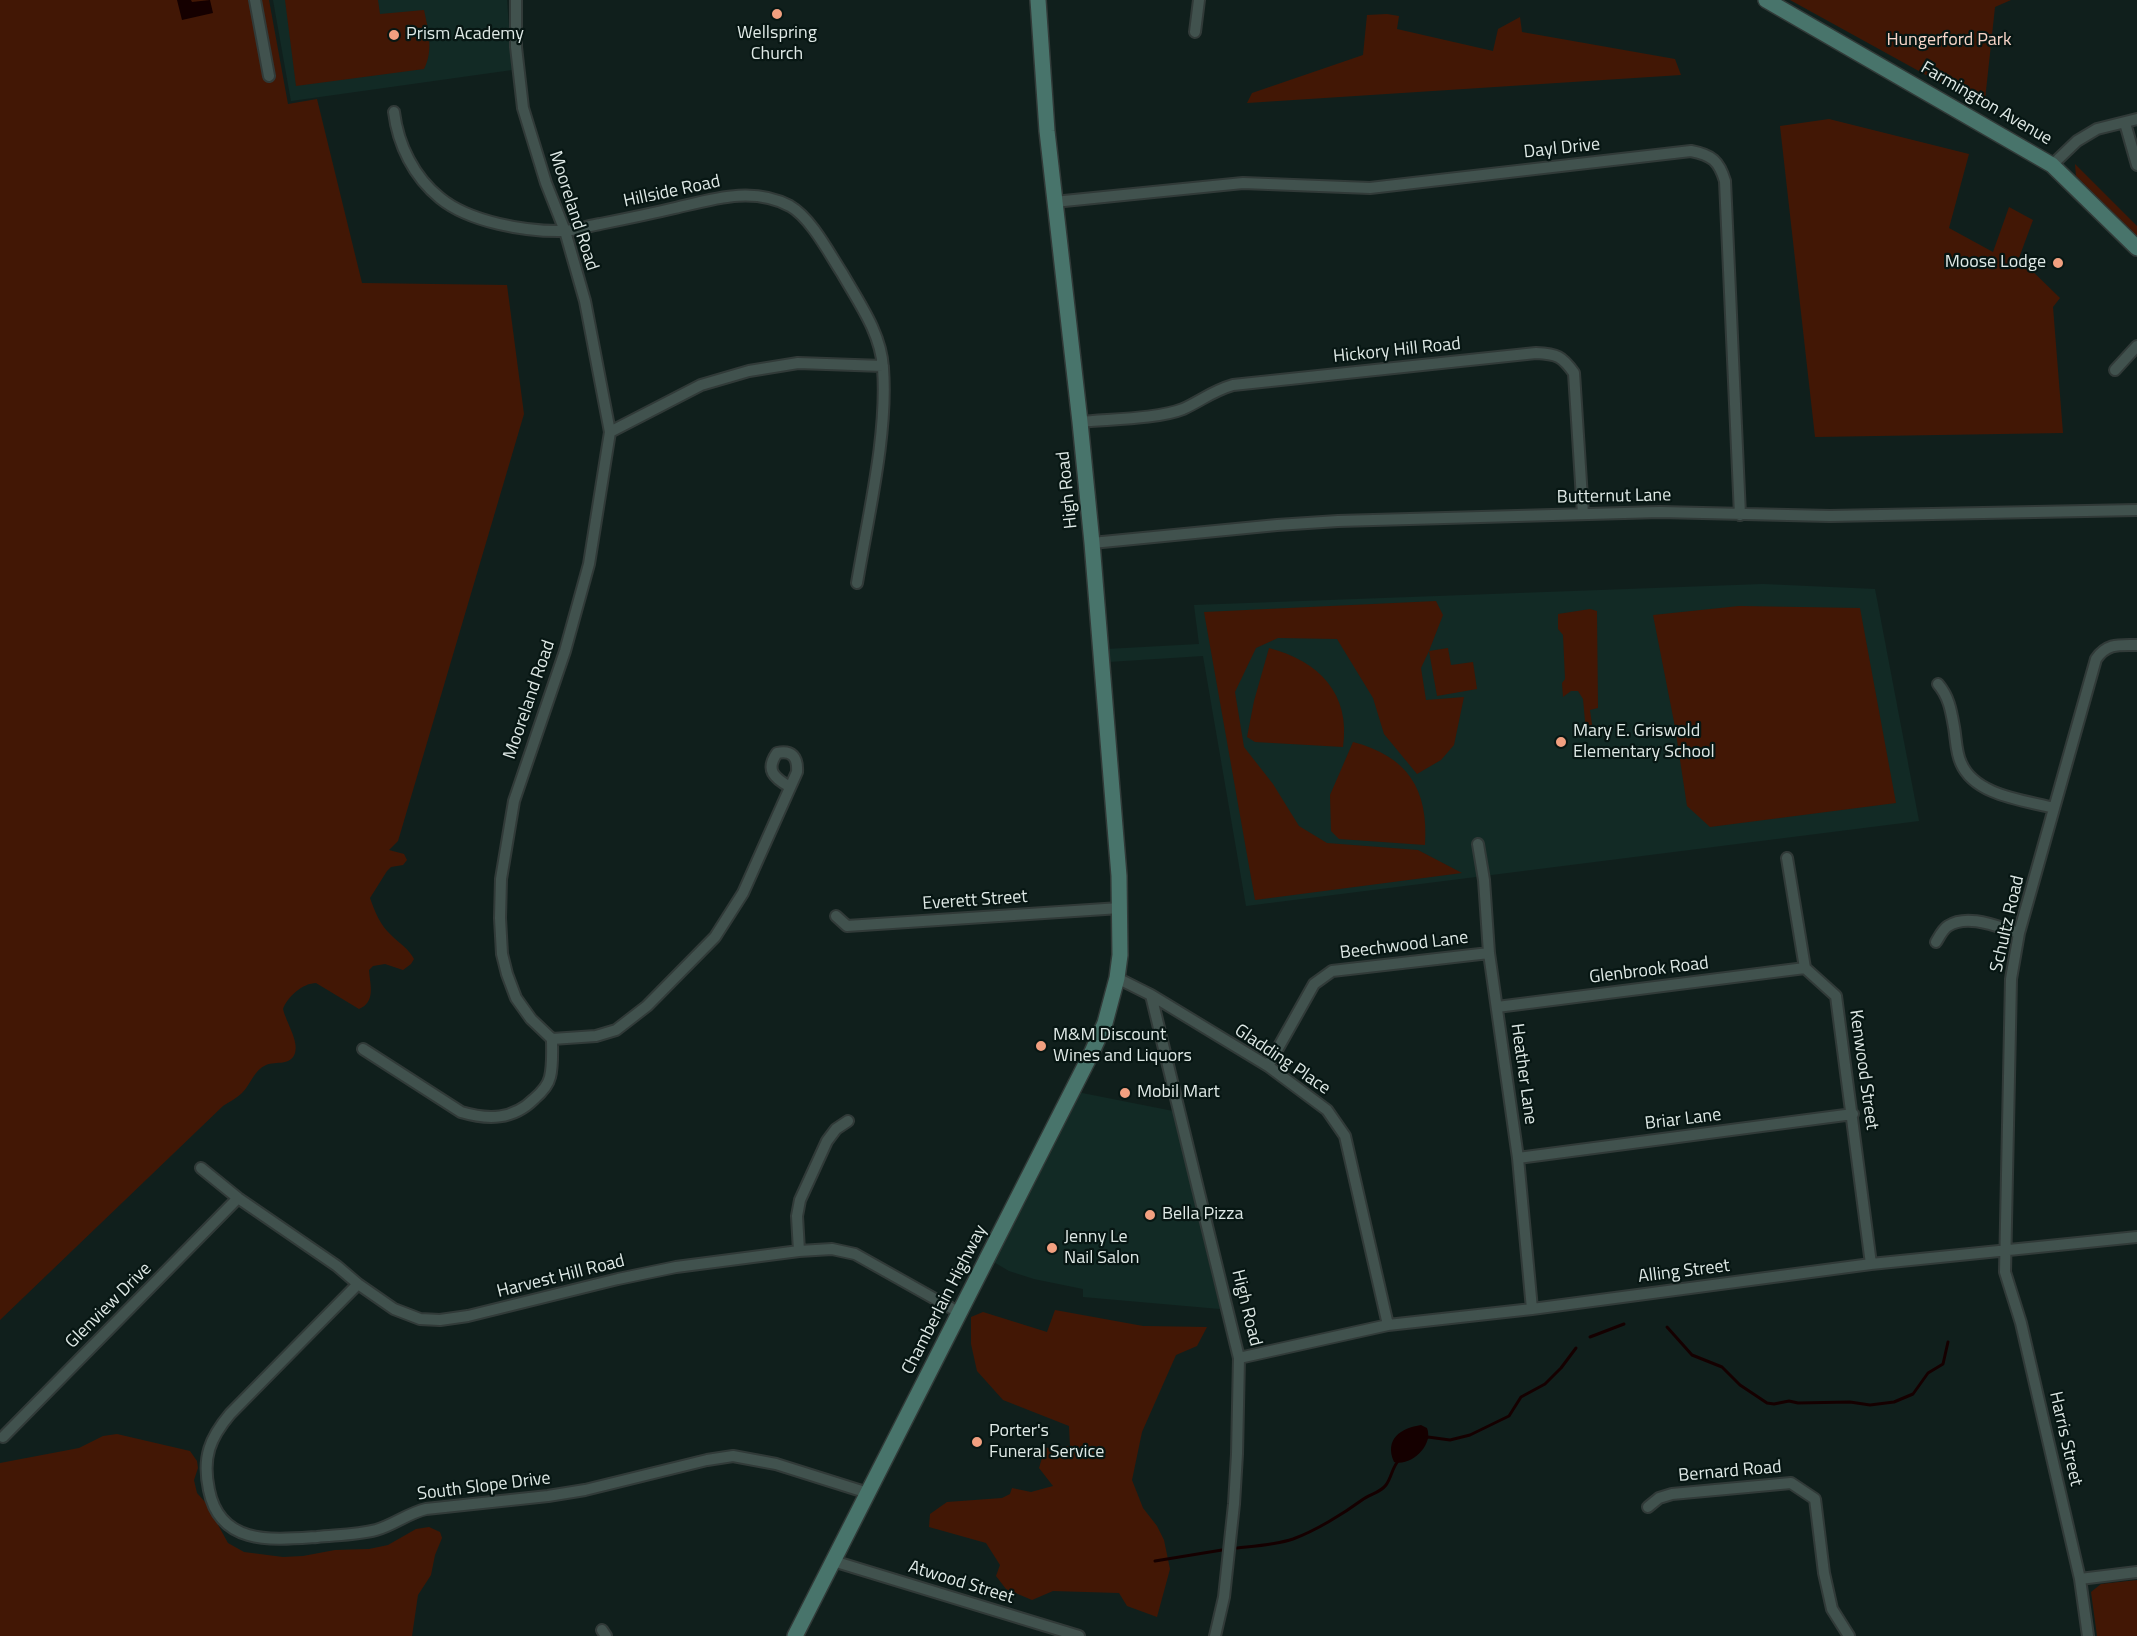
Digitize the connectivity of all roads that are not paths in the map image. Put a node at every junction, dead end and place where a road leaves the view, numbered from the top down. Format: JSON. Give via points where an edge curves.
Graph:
{"nodes":[{"id":1,"x":255,"y":0,"type":"edge"},
{"id":2,"x":516,"y":0,"type":"edge"},
{"id":3,"x":1038,"y":0,"type":"edge"},
{"id":4,"x":1199,"y":0,"type":"edge"},
{"id":5,"x":1766,"y":0,"type":"edge"},
{"id":6,"x":1195,"y":32,"type":"dead end"},
{"id":7,"x":269,"y":76,"type":"dead end"},
{"id":8,"x":394,"y":112,"type":"dead end"},
{"id":9,"x":2137,"y":119,"type":"edge"},
{"id":10,"x":2125,"y":123,"type":"junction"},
{"id":11,"x":2052,"y":165,"type":"junction"},
{"id":12,"x":2137,"y":165,"type":"edge"},
{"id":13,"x":1054,"y":201,"type":"junction"},
{"id":14,"x":564,"y":231,"type":"junction"},
{"id":15,"x":2137,"y":248,"type":"edge"},
{"id":16,"x":2137,"y":346,"type":"edge"},
{"id":17,"x":883,"y":366,"type":"junction"},
{"id":18,"x":2115,"y":370,"type":"dead end"},
{"id":19,"x":1080,"y":422,"type":"junction"},
{"id":20,"x":610,"y":432,"type":"junction"},
{"id":21,"x":2137,"y":510,"type":"edge"},
{"id":22,"x":1582,"y":514,"type":"junction"},
{"id":23,"x":1740,"y":515,"type":"junction"},
{"id":24,"x":1092,"y":543,"type":"junction"},
{"id":25,"x":857,"y":583,"type":"dead end"},
{"id":26,"x":2137,"y":645,"type":"edge"},
{"id":27,"x":1938,"y":684,"type":"dead end"},
{"id":28,"x":790,"y":787,"type":"dead end"},
{"id":29,"x":2054,"y":808,"type":"junction"},
{"id":30,"x":1478,"y":844,"type":"dead end"},
{"id":31,"x":1787,"y":858,"type":"dead end"},
{"id":32,"x":1120,"y":908,"type":"junction"},
{"id":33,"x":836,"y":916,"type":"dead end"},
{"id":34,"x":2019,"y":933,"type":"junction"},
{"id":35,"x":1936,"y":942,"type":"dead end"},
{"id":36,"x":1489,"y":952,"type":"junction"},
{"id":37,"x":1805,"y":968,"type":"junction"},
{"id":38,"x":1117,"y":978,"type":"junction"},
{"id":39,"x":1151,"y":995,"type":"junction"},
{"id":40,"x":1497,"y":1007,"type":"junction"},
{"id":41,"x":552,"y":1040,"type":"junction"},
{"id":42,"x":363,"y":1049,"type":"dead end"},
{"id":43,"x":1268,"y":1066,"type":"junction"},
{"id":44,"x":1853,"y":1114,"type":"junction"},
{"id":45,"x":848,"y":1121,"type":"dead end"},
{"id":46,"x":1518,"y":1158,"type":"junction"},
{"id":47,"x":201,"y":1168,"type":"dead end"},
{"id":48,"x":238,"y":1198,"type":"junction"},
{"id":49,"x":2137,"y":1237,"type":"edge"},
{"id":50,"x":799,"y":1251,"type":"junction"},
{"id":51,"x":2006,"y":1251,"type":"junction"},
{"id":52,"x":1871,"y":1264,"type":"junction"},
{"id":53,"x":358,"y":1284,"type":"junction"},
{"id":54,"x":1532,"y":1309,"type":"junction"},
{"id":55,"x":960,"y":1313,"type":"junction"},
{"id":56,"x":1388,"y":1325,"type":"junction"},
{"id":57,"x":1239,"y":1358,"type":"junction"},
{"id":58,"x":3,"y":1437,"type":"dead end"},
{"id":59,"x":868,"y":1493,"type":"junction"},
{"id":60,"x":1647,"y":1507,"type":"dead end"},
{"id":61,"x":833,"y":1561,"type":"junction"},
{"id":62,"x":2137,"y":1572,"type":"edge"},
{"id":63,"x":2080,"y":1579,"type":"junction"},
{"id":64,"x":795,"y":1636,"type":"edge"},
{"id":65,"x":1079,"y":1636,"type":"edge"},
{"id":66,"x":1215,"y":1636,"type":"edge"},
{"id":67,"x":1849,"y":1636,"type":"edge"},
{"id":68,"x":2088,"y":1636,"type":"edge"}],
"edges":[{"from":1,"to":7,"type":"street"},
{"from":2,"to":14,"type":"street","name":"Mooreland Road","via":[[516,47],[523,108]]},
{"from":3,"to":13,"type":"main road","name":"High Road"},
{"from":4,"to":6,"type":"street"},
{"from":5,"to":11,"type":"main road","name":"Farmington Avenue"},
{"from":8,"to":14,"type":"street","name":"Hillside Road","via":[[396,130],[417,174],[450,206],[485,221]]},
{"from":9,"to":10,"type":"street"},
{"from":10,"to":11,"type":"street","via":[[2097,129],[2077,141]]},
{"from":10,"to":12,"type":"street"},
{"from":11,"to":15,"type":"main road","name":"Farmington Avenue"},
{"from":13,"to":19,"type":"main road","name":"High Road"},
{"from":13,"to":23,"type":"street","name":"Dayl Drive","via":[[1244,183],[1370,188],[1691,151],[1707,154],[1721,168],[1725,182]]},
{"from":14,"to":17,"type":"street","name":"Hillside Road","via":[[728,196],[760,196],[791,206],[818,233],[850,288],[881,346]]},
{"from":14,"to":20,"type":"street","name":"Mooreland Road","via":[[585,301]]},
{"from":16,"to":18,"type":"street"},
{"from":17,"to":20,"type":"street","via":[[798,363],[749,371],[701,385]]},
{"from":17,"to":25,"type":"street","name":"Hillside Road","via":[[885,389],[879,446]]},
{"from":19,"to":22,"type":"street","name":"Hickory Hill Road","via":[[1164,414],[1233,385],[1552,353],[1574,373]]},
{"from":19,"to":24,"type":"main road","name":"High Road"},
{"from":20,"to":41,"type":"street","name":"Mooreland Road","via":[[589,564],[565,651],[514,801],[501,879],[502,954],[507,974],[516,998]]},
{"from":21,"to":23,"type":"street","name":"Butternut Lane"},
{"from":22,"to":23,"type":"street","name":"Butternut Lane"},
{"from":22,"to":24,"type":"street","name":"Butternut Lane","via":[[1277,525]]},
{"from":24,"to":32,"type":"main road","name":"High Road"},
{"from":26,"to":29,"type":"street","name":"Schultz Road","via":[[2112,646],[2096,658]]},
{"from":27,"to":29,"type":"street","via":[[1950,703],[1960,762],[1966,773],[1977,784],[1995,792]]},
{"from":28,"to":41,"type":"street","via":[[743,893],[715,937],[647,1006],[616,1030]]},
{"from":29,"to":34,"type":"street","name":"Schultz Road"},
{"from":30,"to":36,"type":"street","name":"Heather Lane"},
{"from":31,"to":37,"type":"street"},
{"from":32,"to":33,"type":"street","name":"Everett Street","via":[[847,926]]},
{"from":32,"to":38,"type":"main road","name":"High Road"},
{"from":34,"to":35,"type":"street","via":[[1971,921],[1959,922],[1946,927]]},
{"from":34,"to":51,"type":"street","name":"Schultz Road","via":[[2011,979]]},
{"from":36,"to":40,"type":"street","name":"Heather Lane"},
{"from":36,"to":43,"type":"street","name":"Beechwood Lane","via":[[1332,970],[1314,984]]},
{"from":37,"to":40,"type":"street","name":"Glenbrook Road"},
{"from":37,"to":44,"type":"street","name":"Kenwood Street","via":[[1836,996]]},
{"from":38,"to":39,"type":"street","name":"Gladding Place"},
{"from":38,"to":55,"type":"main road","name":"Chamberlain Highway","via":[[1105,1023],[1092,1052]]},
{"from":39,"to":43,"type":"street","name":"Gladding Place"},
{"from":39,"to":57,"type":"street","name":"High Road"},
{"from":40,"to":46,"type":"street","name":"Heather Lane"},
{"from":41,"to":42,"type":"street","via":[[552,1066],[546,1087],[528,1106],[493,1118],[461,1112]]},
{"from":43,"to":56,"type":"street","name":"Gladding Place","via":[[1327,1110],[1345,1136]]},
{"from":44,"to":46,"type":"street","name":"Briar Lane"},
{"from":44,"to":52,"type":"street","name":"Kenwood Street"},
{"from":45,"to":50,"type":"street","via":[[826,1141],[800,1200]]},
{"from":46,"to":54,"type":"street","name":"Heather Lane"},
{"from":47,"to":48,"type":"street","name":"Harvest Hill Road"},
{"from":48,"to":53,"type":"street","name":"Harvest Hill Road"},
{"from":48,"to":58,"type":"street","name":"Glenview Drive"},
{"from":49,"to":51,"type":"street","name":"Alling Street"},
{"from":50,"to":53,"type":"street","name":"Harvest Hill Road","via":[[676,1267],[468,1317],[440,1320],[420,1319],[394,1309]]},
{"from":50,"to":55,"type":"street","name":"Harvest Hill Road","via":[[832,1249],[855,1254]]},
{"from":51,"to":52,"type":"street","name":"Alling Street"},
{"from":51,"to":63,"type":"street","name":"Harris Street","via":[[2005,1272],[2021,1323]]},
{"from":52,"to":54,"type":"street","name":"Alling Street"},
{"from":53,"to":59,"type":"street","name":"South Slope Drive","via":[[216,1431],[207,1465],[211,1500],[219,1514],[242,1534],[278,1540],[377,1530],[426,1509],[585,1490],[721,1457],[776,1464]]},
{"from":54,"to":56,"type":"street","name":"Alling Street"},
{"from":55,"to":59,"type":"main road","name":"Chamberlain Highway"},
{"from":56,"to":57,"type":"street","name":"Alling Street"},
{"from":57,"to":66,"type":"street","name":"High Road","via":[[1234,1504],[1224,1597]]},
{"from":59,"to":61,"type":"main road","name":"Chamberlain Highway"},
{"from":60,"to":67,"type":"street","name":"Bernard Road","via":[[1672,1494],[1791,1483],[1815,1499],[1832,1609]]},
{"from":61,"to":64,"type":"main road","name":"Chamberlain Highway"},
{"from":61,"to":65,"type":"street","name":"Atwood Street"},
{"from":62,"to":63,"type":"street"},
{"from":63,"to":68,"type":"street","name":"Harris Street"}]}
